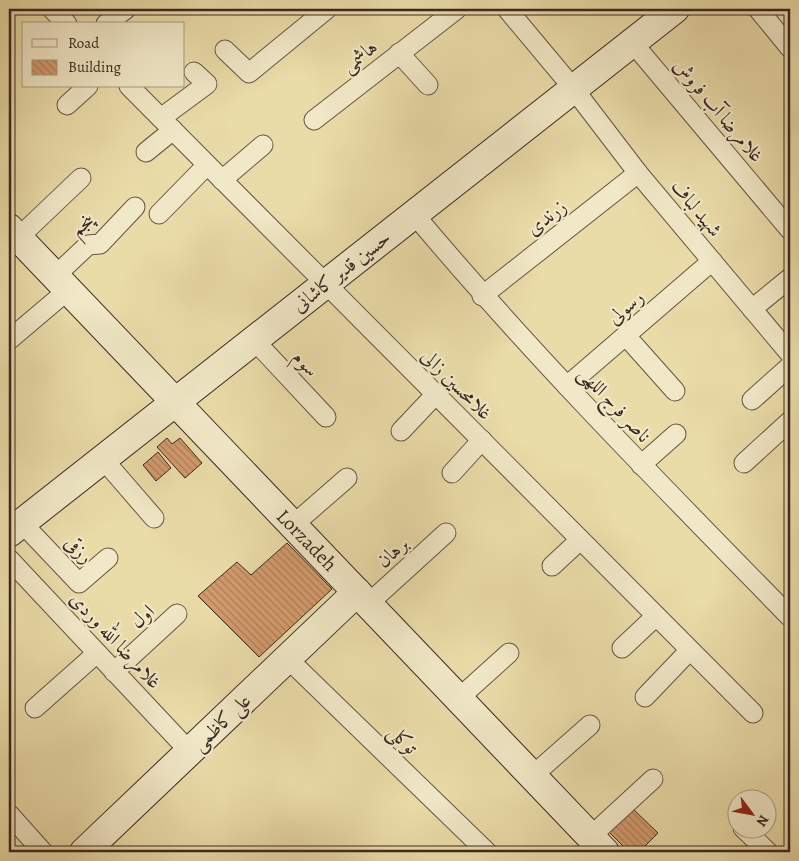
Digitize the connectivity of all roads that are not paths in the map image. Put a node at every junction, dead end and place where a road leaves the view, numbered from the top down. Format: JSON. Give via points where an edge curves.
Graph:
{"nodes":[{"id":1,"x":52,"y":9,"type":"edge"},
{"id":2,"x":126,"y":9,"type":"edge"},
{"id":3,"x":327,"y":9,"type":"edge"},
{"id":4,"x":457,"y":9,"type":"edge"},
{"id":5,"x":507,"y":9,"type":"edge"},
{"id":6,"x":673,"y":9,"type":"edge"},
{"id":7,"x":758,"y":9,"type":"edge"},
{"id":8,"x":65,"y":22,"type":"edge"},
{"id":9,"x":109,"y":22,"type":"edge"},
{"id":10,"x":788,"y":40,"type":"edge"},
{"id":11,"x":632,"y":42,"type":"junction"},
{"id":12,"x":225,"y":50,"type":"dead end"},
{"id":13,"x":399,"y":53,"type":"junction"},
{"id":14,"x":194,"y":72,"type":"dead end"},
{"id":15,"x":428,"y":86,"type":"dead end"},
{"id":16,"x":86,"y":88,"type":"edge"},
{"id":17,"x":131,"y":88,"type":"edge"},
{"id":18,"x":573,"y":88,"type":"junction"},
{"id":19,"x":68,"y":105,"type":"dead end"},
{"id":20,"x":314,"y":120,"type":"dead end"},
{"id":21,"x":167,"y":124,"type":"junction"},
{"id":22,"x":263,"y":145,"type":"dead end"},
{"id":23,"x":146,"y":152,"type":"dead end"},
{"id":24,"x":207,"y":165,"type":"junction"},
{"id":25,"x":638,"y":173,"type":"junction"},
{"id":26,"x":81,"y":178,"type":"dead end"},
{"id":27,"x":222,"y":180,"type":"junction"},
{"id":28,"x":135,"y":207,"type":"dead end"},
{"id":29,"x":784,"y":211,"type":"edge"},
{"id":30,"x":159,"y":214,"type":"dead end"},
{"id":31,"x":414,"y":214,"type":"junction"},
{"id":32,"x":790,"y":230,"type":"edge"},
{"id":33,"x":14,"y":233,"type":"edge"},
{"id":34,"x":712,"y":261,"type":"junction"},
{"id":35,"x":790,"y":278,"type":"edge"},
{"id":36,"x":62,"y":283,"type":"junction"},
{"id":37,"x":324,"y":283,"type":"junction"},
{"id":38,"x":482,"y":296,"type":"junction"},
{"id":39,"x":752,"y":309,"type":"junction"},
{"id":40,"x":626,"y":336,"type":"junction"},
{"id":41,"x":9,"y":340,"type":"edge"},
{"id":42,"x":254,"y":340,"type":"junction"},
{"id":43,"x":790,"y":354,"type":"edge"},
{"id":44,"x":790,"y":366,"type":"edge"},
{"id":45,"x":567,"y":386,"type":"junction"},
{"id":46,"x":675,"y":390,"type":"dead end"},
{"id":47,"x":436,"y":394,"type":"junction"},
{"id":48,"x":752,"y":400,"type":"dead end"},
{"id":49,"x":176,"y":402,"type":"junction"},
{"id":50,"x":326,"y":417,"type":"dead end"},
{"id":51,"x":790,"y":421,"type":"edge"},
{"id":52,"x":401,"y":431,"type":"dead end"},
{"id":53,"x":676,"y":434,"type":"dead end"},
{"id":54,"x":482,"y":440,"type":"junction"},
{"id":55,"x":103,"y":459,"type":"junction"},
{"id":56,"x":744,"y":463,"type":"dead end"},
{"id":57,"x":641,"y":465,"type":"junction"},
{"id":58,"x":452,"y":473,"type":"dead end"},
{"id":59,"x":347,"y":478,"type":"dead end"},
{"id":60,"x":154,"y":518,"type":"dead end"},
{"id":61,"x":293,"y":525,"type":"junction"},
{"id":62,"x":15,"y":528,"type":"edge"},
{"id":63,"x":446,"y":533,"type":"dead end"},
{"id":64,"x":580,"y":540,"type":"junction"},
{"id":65,"x":108,"y":558,"type":"dead end"},
{"id":66,"x":9,"y":560,"type":"edge"},
{"id":67,"x":552,"y":566,"type":"dead end"},
{"id":68,"x":363,"y":598,"type":"junction"},
{"id":69,"x":177,"y":614,"type":"dead end"},
{"id":70,"x":656,"y":616,"type":"junction"},
{"id":71,"x":790,"y":618,"type":"edge"},
{"id":72,"x":622,"y":648,"type":"dead end"},
{"id":73,"x":690,"y":650,"type":"junction"},
{"id":74,"x":96,"y":653,"type":"junction"},
{"id":75,"x":509,"y":653,"type":"dead end"},
{"id":76,"x":288,"y":659,"type":"junction"},
{"id":77,"x":114,"y":672,"type":"junction"},
{"id":78,"x":645,"y":697,"type":"dead end"},
{"id":79,"x":458,"y":699,"type":"junction"},
{"id":80,"x":35,"y":708,"type":"dead end"},
{"id":81,"x":753,"y":713,"type":"dead end"},
{"id":82,"x":590,"y":725,"type":"dead end"},
{"id":83,"x":190,"y":752,"type":"junction"},
{"id":84,"x":531,"y":777,"type":"junction"},
{"id":85,"x":654,"y":778,"type":"dead end"},
{"id":86,"x":9,"y":814,"type":"edge"},
{"id":87,"x":753,"y":838,"type":"edge"},
{"id":88,"x":598,"y":844,"type":"edge"},
{"id":89,"x":43,"y":852,"type":"edge"},
{"id":90,"x":84,"y":852,"type":"edge"},
{"id":91,"x":487,"y":852,"type":"edge"},
{"id":92,"x":768,"y":852,"type":"edge"}],
"edges":[{"from":1,"to":8,"type":"street"},
{"from":2,"to":9,"type":"street"},
{"from":3,"to":12,"type":"street","via":[[249,73]]},
{"from":4,"to":13,"type":"street","name":"هاشمی"},
{"from":5,"to":18,"type":"street","name":"شهید لباف"},
{"from":6,"to":11,"type":"street","name":"حسین قدیر کاشانی"},
{"from":7,"to":10,"type":"street"},
{"from":11,"to":18,"type":"street","name":"حسین قدیر کاشانی"},
{"from":11,"to":29,"type":"street","name":"غلامرضا آب فروش"},
{"from":13,"to":15,"type":"street"},
{"from":13,"to":20,"type":"street","name":"هاشمی"},
{"from":14,"to":21,"type":"street","via":[[207,84]]},
{"from":16,"to":19,"type":"street"},
{"from":17,"to":21,"type":"street","name":"غلامحسین زالی"},
{"from":18,"to":25,"type":"street","name":"شهید لباف"},
{"from":18,"to":31,"type":"street","name":"حسین قدیر کاشانی"},
{"from":21,"to":23,"type":"street"},
{"from":21,"to":24,"type":"street","name":"غلامحسین زالی"},
{"from":22,"to":27,"type":"street"},
{"from":24,"to":27,"type":"street","name":"غلامحسین زالی"},
{"from":24,"to":30,"type":"street"},
{"from":25,"to":34,"type":"street","name":"شهید لباف"},
{"from":25,"to":38,"type":"street","name":"زرندی"},
{"from":26,"to":33,"type":"street"},
{"from":27,"to":37,"type":"street","name":"غلامحسین زالی"},
{"from":28,"to":36,"type":"street","name":"پنجم","via":[[100,244],[88,245]]},
{"from":29,"to":32,"type":"street","name":"غلامرضا آب فروش"},
{"from":31,"to":37,"type":"street","name":"حسین قدیر کاشانی"},
{"from":31,"to":38,"type":"street","name":"ناصر فرج اللهی"},
{"from":33,"to":36,"type":"street","name":"Lorzadeh"},
{"from":34,"to":39,"type":"street","name":"شهید لباف"},
{"from":34,"to":40,"type":"street","name":"رسولی"},
{"from":35,"to":39,"type":"street"},
{"from":36,"to":41,"type":"street","name":"پنجم"},
{"from":36,"to":49,"type":"street","name":"Lorzadeh"},
{"from":37,"to":42,"type":"street","name":"حسین قدیر کاشانی"},
{"from":37,"to":47,"type":"street","name":"غلامحسین زالی"},
{"from":38,"to":45,"type":"street","name":"ناصر فرج اللهی"},
{"from":39,"to":43,"type":"street","name":"شهید لباف"},
{"from":40,"to":45,"type":"street","name":"رسولی"},
{"from":40,"to":46,"type":"street"},
{"from":42,"to":49,"type":"street","name":"حسین قدیر کاشانی"},
{"from":42,"to":50,"type":"street","name":"سوم"},
{"from":44,"to":48,"type":"street"},
{"from":45,"to":57,"type":"street","name":"ناصر فرج اللهی"},
{"from":47,"to":52,"type":"street"},
{"from":47,"to":54,"type":"street","name":"غلامحسین زالی"},
{"from":49,"to":55,"type":"street","name":"حسین قدیر کاشانی"},
{"from":49,"to":61,"type":"street","name":"Lorzadeh"},
{"from":51,"to":56,"type":"street"},
{"from":53,"to":57,"type":"street"},
{"from":54,"to":58,"type":"street"},
{"from":54,"to":64,"type":"street","name":"غلامحسین زالی"},
{"from":55,"to":60,"type":"street"},
{"from":55,"to":62,"type":"street","name":"حسین قدیر کاشانی"},
{"from":57,"to":71,"type":"street","name":"ناصر فرج اللهی"},
{"from":59,"to":61,"type":"street"},
{"from":61,"to":68,"type":"street","name":"Lorzadeh"},
{"from":62,"to":65,"type":"street","name":"رزقی","via":[[79,583]]},
{"from":63,"to":68,"type":"street","name":"برهان"},
{"from":64,"to":67,"type":"street"},
{"from":64,"to":70,"type":"street","name":"غلامحسین زالی"},
{"from":66,"to":74,"type":"street","name":"غلامرضا الله وردی"},
{"from":68,"to":76,"type":"street","name":"علی کاظمی"},
{"from":68,"to":79,"type":"street","name":"Lorzadeh"},
{"from":69,"to":77,"type":"street","name":"اول"},
{"from":70,"to":72,"type":"street"},
{"from":70,"to":73,"type":"street","name":"غلامحسین زالی"},
{"from":73,"to":78,"type":"street"},
{"from":73,"to":81,"type":"street","name":"غلامحسین زالی"},
{"from":74,"to":77,"type":"street","name":"غلامرضا الله وردی"},
{"from":74,"to":80,"type":"street"},
{"from":75,"to":79,"type":"street"},
{"from":76,"to":83,"type":"street","name":"علی کاظمی"},
{"from":76,"to":91,"type":"street","name":"توکلی"},
{"from":77,"to":83,"type":"street","name":"غلامرضا الله وردی"},
{"from":79,"to":84,"type":"street","name":"Lorzadeh"},
{"from":82,"to":84,"type":"street"},
{"from":83,"to":90,"type":"street","name":"علی کاظمی"},
{"from":84,"to":88,"type":"street","name":"Lorzadeh"},
{"from":85,"to":88,"type":"street"},
{"from":86,"to":89,"type":"street"},
{"from":87,"to":92,"type":"street"}]}
